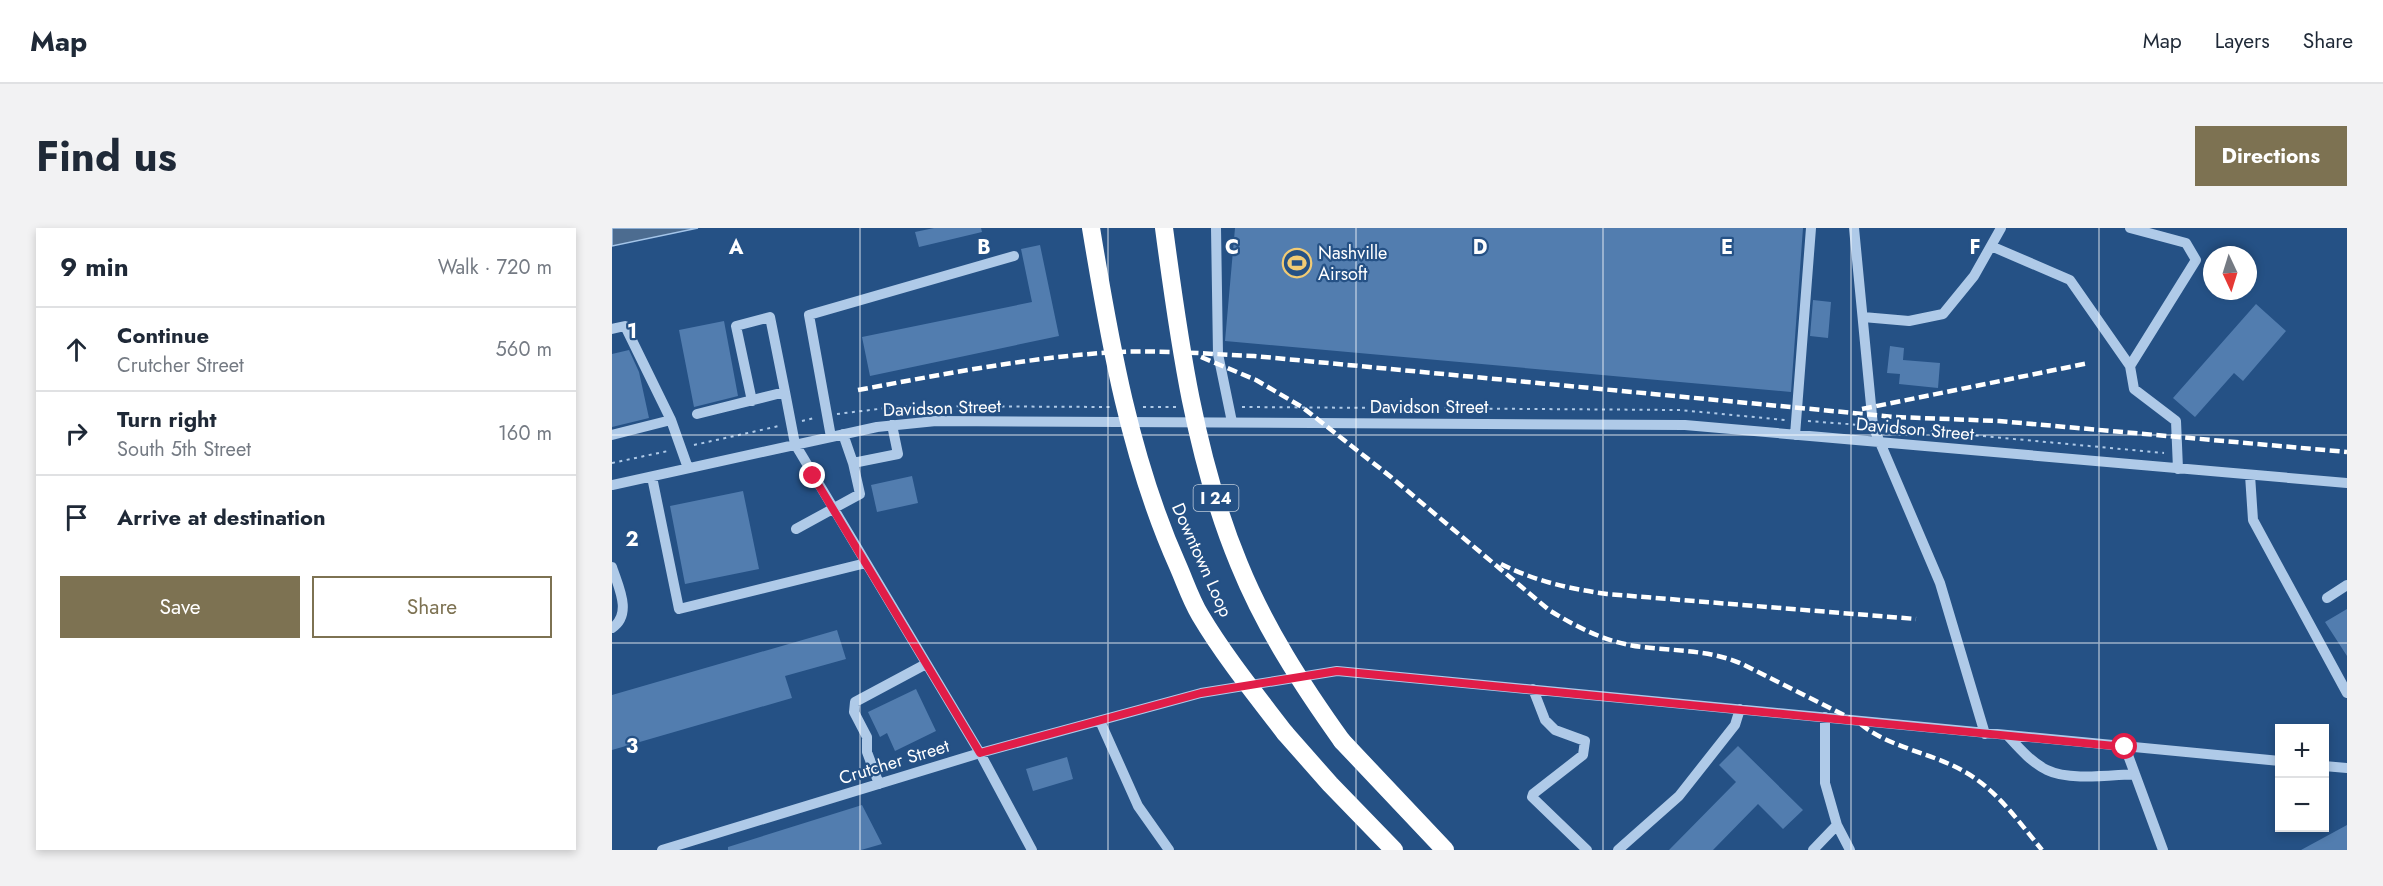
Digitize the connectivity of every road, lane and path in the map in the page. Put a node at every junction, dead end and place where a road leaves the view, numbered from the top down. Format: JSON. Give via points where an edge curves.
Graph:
{"nodes":[{"id":1,"x":1091,"y":228,"type":"edge"},
{"id":2,"x":1164,"y":228,"type":"edge"},
{"id":3,"x":1216,"y":228,"type":"edge"},
{"id":4,"x":1811,"y":228,"type":"edge"},
{"id":5,"x":1854,"y":228,"type":"edge"},
{"id":6,"x":2001,"y":228,"type":"edge"},
{"id":7,"x":2130,"y":228,"type":"edge"},
{"id":8,"x":1991,"y":246,"type":"junction"},
{"id":9,"x":1014,"y":256,"type":"dead end"},
{"id":10,"x":1863,"y":317,"type":"junction"},
{"id":11,"x":612,"y":329,"type":"edge"},
{"id":12,"x":2130,"y":366,"type":"junction"},
{"id":13,"x":785,"y":392,"type":"junction"},
{"id":14,"x":752,"y":400,"type":"junction"},
{"id":15,"x":697,"y":414,"type":"dead end"},
{"id":16,"x":671,"y":420,"type":"junction"},
{"id":17,"x":1232,"y":422,"type":"junction"},
{"id":18,"x":892,"y":425,"type":"junction"},
{"id":19,"x":843,"y":434,"type":"junction"},
{"id":20,"x":612,"y":435,"type":"edge"},
{"id":21,"x":1794,"y":435,"type":"junction"},
{"id":22,"x":831,"y":437,"type":"junction"},
{"id":23,"x":1882,"y":442,"type":"junction"},
{"id":24,"x":795,"y":444,"type":"junction"},
{"id":25,"x":853,"y":463,"type":"junction"},
{"id":26,"x":688,"y":468,"type":"junction"},
{"id":27,"x":2178,"y":469,"type":"junction"},
{"id":28,"x":2250,"y":476,"type":"junction"},
{"id":29,"x":652,"y":477,"type":"junction"},
{"id":30,"x":2347,"y":483,"type":"edge"},
{"id":31,"x":612,"y":486,"type":"edge"},
{"id":32,"x":833,"y":509,"type":"junction"},
{"id":33,"x":796,"y":529,"type":"dead end"},
{"id":34,"x":866,"y":563,"type":"junction"},
{"id":35,"x":612,"y":567,"type":"edge"},
{"id":36,"x":2347,"y":585,"type":"edge"},
{"id":37,"x":2327,"y":598,"type":"dead end"},
{"id":38,"x":612,"y":628,"type":"edge"},
{"id":39,"x":926,"y":664,"type":"junction"},
{"id":40,"x":1533,"y":689,"type":"junction"},
{"id":41,"x":2347,"y":693,"type":"edge"},
{"id":42,"x":1740,"y":709,"type":"junction"},
{"id":43,"x":1825,"y":717,"type":"junction"},
{"id":44,"x":1100,"y":721,"type":"junction"},
{"id":45,"x":1985,"y":734,"type":"junction"},
{"id":46,"x":2008,"y":736,"type":"junction"},
{"id":47,"x":2125,"y":747,"type":"junction"},
{"id":48,"x":980,"y":753,"type":"junction"},
{"id":49,"x":2275,"y":761,"type":"edge"},
{"id":50,"x":2329,"y":766,"type":"edge"},
{"id":51,"x":2347,"y":768,"type":"edge"},
{"id":52,"x":2135,"y":774,"type":"junction"},
{"id":53,"x":879,"y":784,"type":"junction"},
{"id":54,"x":1837,"y":825,"type":"junction"},
{"id":55,"x":662,"y":850,"type":"edge"},
{"id":56,"x":1032,"y":850,"type":"edge"},
{"id":57,"x":1169,"y":850,"type":"edge"},
{"id":58,"x":1394,"y":850,"type":"edge"},
{"id":59,"x":1445,"y":850,"type":"edge"},
{"id":60,"x":1587,"y":850,"type":"edge"},
{"id":61,"x":1618,"y":850,"type":"edge"},
{"id":62,"x":1813,"y":850,"type":"edge"},
{"id":63,"x":1850,"y":850,"type":"edge"},
{"id":64,"x":2163,"y":850,"type":"edge"}],
"edges":[{"from":1,"to":58,"type":"highway","name":"Downtown Loop","bridge":true,"via":[[1116,373],[1139,462],[1166,540],[1199,614],[1286,733]]},
{"from":2,"to":59,"type":"highway","name":"Downtown Loop","number":"I 24","bridge":true,"via":[[1195,418],[1215,496],[1239,564],[1302,686],[1342,741]]},
{"from":3,"to":17,"type":"street","via":[[1218,354]]},
{"from":4,"to":21,"type":"street"},
{"from":5,"to":10,"type":"street"},
{"from":6,"to":8,"type":"street"},
{"from":7,"to":12,"type":"street","via":[[2186,243],[2196,260]]},
{"from":8,"to":10,"type":"street","via":[[1974,276],[1943,314],[1909,321]]},
{"from":8,"to":12,"type":"street","via":[[2070,280]]},
{"from":9,"to":22,"type":"street","via":[[809,315]]},
{"from":10,"to":23,"type":"street","via":[[1873,426]]},
{"from":11,"to":16,"type":"street","via":[[625,326]]},
{"from":12,"to":27,"type":"street","via":[[2134,389],[2176,421]]},
{"from":13,"to":14,"type":"street"},
{"from":13,"to":14,"type":"street","via":[[770,317],[736,326]]},
{"from":13,"to":24,"type":"street"},
{"from":14,"to":15,"type":"street"},
{"from":16,"to":20,"type":"street"},
{"from":16,"to":26,"type":"street"},
{"from":17,"to":18,"type":"street","name":"Davidson Street","via":[[936,421]]},
{"from":17,"to":21,"type":"street","name":"Davidson Street","via":[[1685,425]]},
{"from":18,"to":19,"type":"street","name":"Davidson Street"},
{"from":18,"to":25,"type":"street","via":[[898,454]]},
{"from":19,"to":22,"type":"street","name":"Davidson Street"},
{"from":19,"to":25,"type":"street"},
{"from":21,"to":23,"type":"street","name":"Davidson Street"},
{"from":22,"to":24,"type":"street","name":"Davidson Street"},
{"from":23,"to":27,"type":"street","name":"Davidson Street"},
{"from":23,"to":45,"type":"street","via":[[1940,583]]},
{"from":24,"to":26,"type":"street","name":"Davidson Street"},
{"from":24,"to":32,"type":"street"},
{"from":25,"to":32,"type":"street","via":[[860,494]]},
{"from":26,"to":29,"type":"street","name":"Davidson Street"},
{"from":27,"to":28,"type":"street","name":"Davidson Street"},
{"from":28,"to":30,"type":"street","name":"Davidson Street"},
{"from":28,"to":41,"type":"street","via":[[2253,520]]},
{"from":29,"to":31,"type":"street","name":"Davidson Street"},
{"from":29,"to":34,"type":"street","via":[[679,609]]},
{"from":32,"to":33,"type":"street"},
{"from":32,"to":34,"type":"street"},
{"from":34,"to":39,"type":"street"},
{"from":35,"to":38,"type":"street","via":[[624,608],[618,624]]},
{"from":36,"to":37,"type":"street"},
{"from":39,"to":48,"type":"street"},
{"from":39,"to":53,"type":"street","via":[[855,702],[854,712],[867,737],[867,752]]},
{"from":40,"to":42,"type":"street","name":"Crutcher Street"},
{"from":40,"to":44,"type":"street","name":"Crutcher Street","via":[[1337,671],[1201,693]]},
{"from":40,"to":60,"type":"street","via":[[1545,720],[1555,730],[1585,741],[1583,754],[1533,794],[1533,800]]},
{"from":42,"to":43,"type":"street","name":"Crutcher Street"},
{"from":42,"to":61,"type":"street","via":[[1735,725],[1679,796]]},
{"from":43,"to":45,"type":"street","name":"Crutcher Street"},
{"from":43,"to":54,"type":"street","via":[[1826,783]]},
{"from":44,"to":48,"type":"street","name":"Crutcher Street"},
{"from":44,"to":57,"type":"street","via":[[1138,806]]},
{"from":45,"to":46,"type":"street","name":"Crutcher Street"},
{"from":46,"to":47,"type":"street","name":"Crutcher Street"},
{"from":46,"to":52,"type":"street","via":[[2047,771],[2085,777]]},
{"from":47,"to":49,"type":"street","name":"Crutcher Street"},
{"from":47,"to":52,"type":"street"},
{"from":48,"to":53,"type":"street","name":"Crutcher Street"},
{"from":48,"to":56,"type":"street"},
{"from":50,"to":51,"type":"street"},
{"from":52,"to":64,"type":"street"},
{"from":53,"to":55,"type":"street","name":"Crutcher Street"},
{"from":54,"to":62,"type":"street"},
{"from":54,"to":63,"type":"street"}]}
